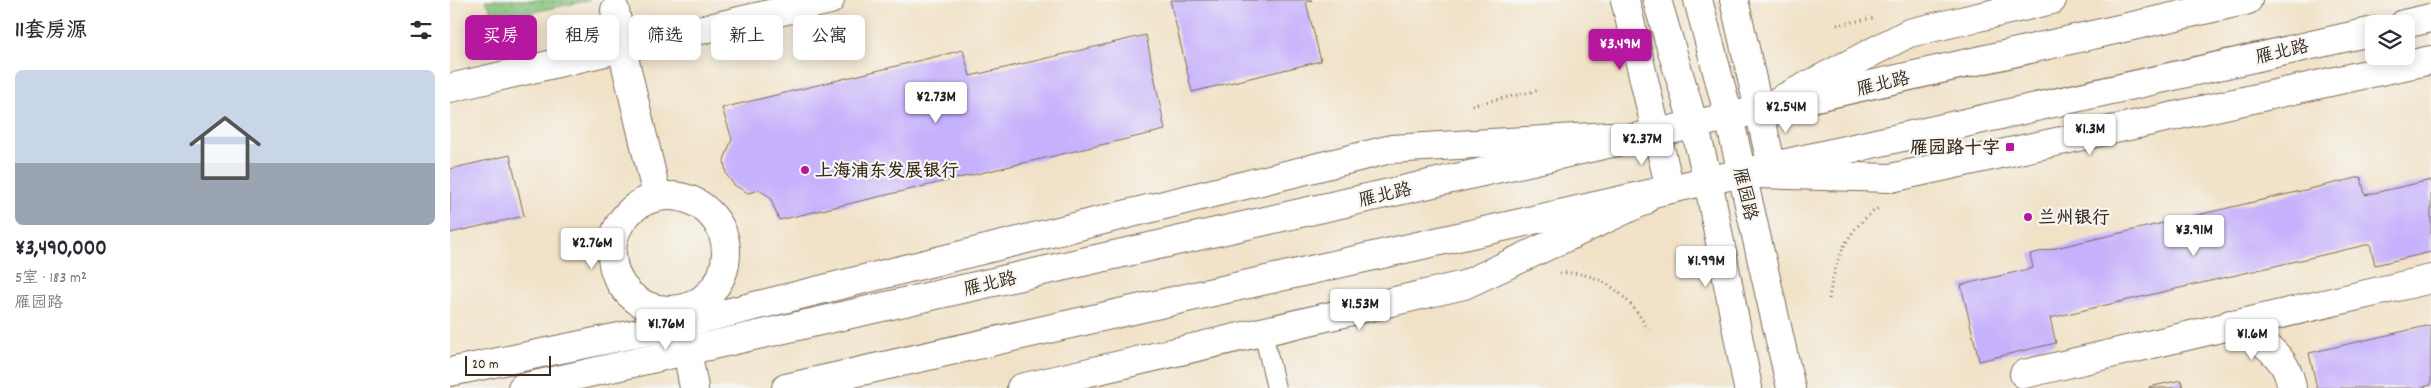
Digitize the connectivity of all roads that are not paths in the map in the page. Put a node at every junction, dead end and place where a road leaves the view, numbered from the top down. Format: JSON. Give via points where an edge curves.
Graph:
{"nodes":[{"id":1,"x":830,"y":0,"type":"edge"},
{"id":2,"x":1626,"y":0,"type":"edge"},
{"id":3,"x":1657,"y":0,"type":"edge"},
{"id":4,"x":1698,"y":0,"type":"edge"},
{"id":5,"x":1734,"y":0,"type":"edge"},
{"id":6,"x":2052,"y":0,"type":"edge"},
{"id":7,"x":2248,"y":0,"type":"edge"},
{"id":8,"x":615,"y":10,"type":"dead end"},
{"id":9,"x":2431,"y":18,"type":"edge"},
{"id":10,"x":2415,"y":22,"type":"edge"},
{"id":11,"x":2365,"y":32,"type":"edge"},
{"id":12,"x":622,"y":49,"type":"junction"},
{"id":13,"x":2431,"y":60,"type":"edge"},
{"id":14,"x":450,"y":88,"type":"edge"},
{"id":15,"x":1759,"y":110,"type":"junction"},
{"id":16,"x":1729,"y":117,"type":"junction"},
{"id":17,"x":1694,"y":125,"type":"junction"},
{"id":18,"x":1656,"y":133,"type":"junction"},
{"id":19,"x":1772,"y":166,"type":"junction"},
{"id":20,"x":1741,"y":173,"type":"junction"},
{"id":21,"x":1708,"y":180,"type":"junction"},
{"id":22,"x":1670,"y":189,"type":"junction"},
{"id":23,"x":657,"y":196,"type":"junction"},
{"id":24,"x":2431,"y":279,"type":"edge"},
{"id":25,"x":682,"y":317,"type":"junction"},
{"id":26,"x":2230,"y":324,"type":"junction"},
{"id":27,"x":1263,"y":332,"type":"junction"},
{"id":28,"x":688,"y":351,"type":"junction"},
{"id":29,"x":450,"y":372,"type":"edge"},
{"id":30,"x":2024,"y":374,"type":"dead end"},
{"id":31,"x":522,"y":388,"type":"edge"},
{"id":32,"x":694,"y":388,"type":"edge"},
{"id":33,"x":786,"y":388,"type":"edge"},
{"id":34,"x":1021,"y":388,"type":"edge"},
{"id":35,"x":1276,"y":388,"type":"edge"},
{"id":36,"x":1748,"y":388,"type":"edge"},
{"id":37,"x":1791,"y":388,"type":"edge"},
{"id":38,"x":2292,"y":388,"type":"edge"}],
"edges":[{"from":1,"to":12,"type":"main road"},
{"from":2,"to":18,"type":"main road"},
{"from":3,"to":17,"type":"main road","name":"雁园路"},
{"from":4,"to":16,"type":"main road","name":"雁园路"},
{"from":5,"to":15,"type":"main road","name":"雁园路"},
{"from":6,"to":15,"type":"main road","via":[[1909,33]]},
{"from":7,"to":15,"type":"main road","name":"雁北路"},
{"from":8,"to":12,"type":"main road"},
{"from":9,"to":10,"type":"main road"},
{"from":11,"to":19,"type":"main road","name":"雁北路"},
{"from":12,"to":14,"type":"main road"},
{"from":12,"to":23,"type":"main road"},
{"from":13,"to":20,"type":"main road","via":[[1890,178]]},
{"from":15,"to":16,"type":"main road","name":"雁北路"},
{"from":15,"to":19,"type":"main road","name":"雁园路"},
{"from":16,"to":17,"type":"main road","name":"雁北路"},
{"from":16,"to":20,"type":"main road","name":"雁园路"},
{"from":17,"to":18,"type":"main road","name":"雁北路"},
{"from":17,"to":21,"type":"main road","name":"雁园路"},
{"from":18,"to":22,"type":"main road"},
{"from":18,"to":25,"type":"main road","via":[[1391,149]]},
{"from":18,"to":28,"type":"main road","name":"雁北路"},
{"from":19,"to":20,"type":"main road","name":"雁北路"},
{"from":20,"to":21,"type":"main road","name":"雁北路"},
{"from":20,"to":37,"type":"main road","name":"雁园路"},
{"from":21,"to":22,"type":"main road","name":"雁北路"},
{"from":21,"to":36,"type":"main road","name":"雁园路"},
{"from":22,"to":27,"type":"main road","via":[[1464,285]]},
{"from":22,"to":33,"type":"main road","name":"雁北路"},
{"from":23,"to":25,"type":"main road","via":[[637,205],[621,222],[612,243],[612,265],[621,286],[638,302]]},
{"from":23,"to":25,"type":"main road","via":[[680,196],[701,205],[717,220],[726,241],[726,264],[718,285]]},
{"from":24,"to":26,"type":"main road"},
{"from":25,"to":28,"type":"main road"},
{"from":25,"to":29,"type":"main road"},
{"from":26,"to":30,"type":"main road"},
{"from":26,"to":38,"type":"main road","via":[[2257,337],[2278,357]]},
{"from":27,"to":34,"type":"main road"},
{"from":27,"to":35,"type":"lane"},
{"from":28,"to":31,"type":"main road","name":"雁北路"},
{"from":28,"to":32,"type":"main road"}]}
